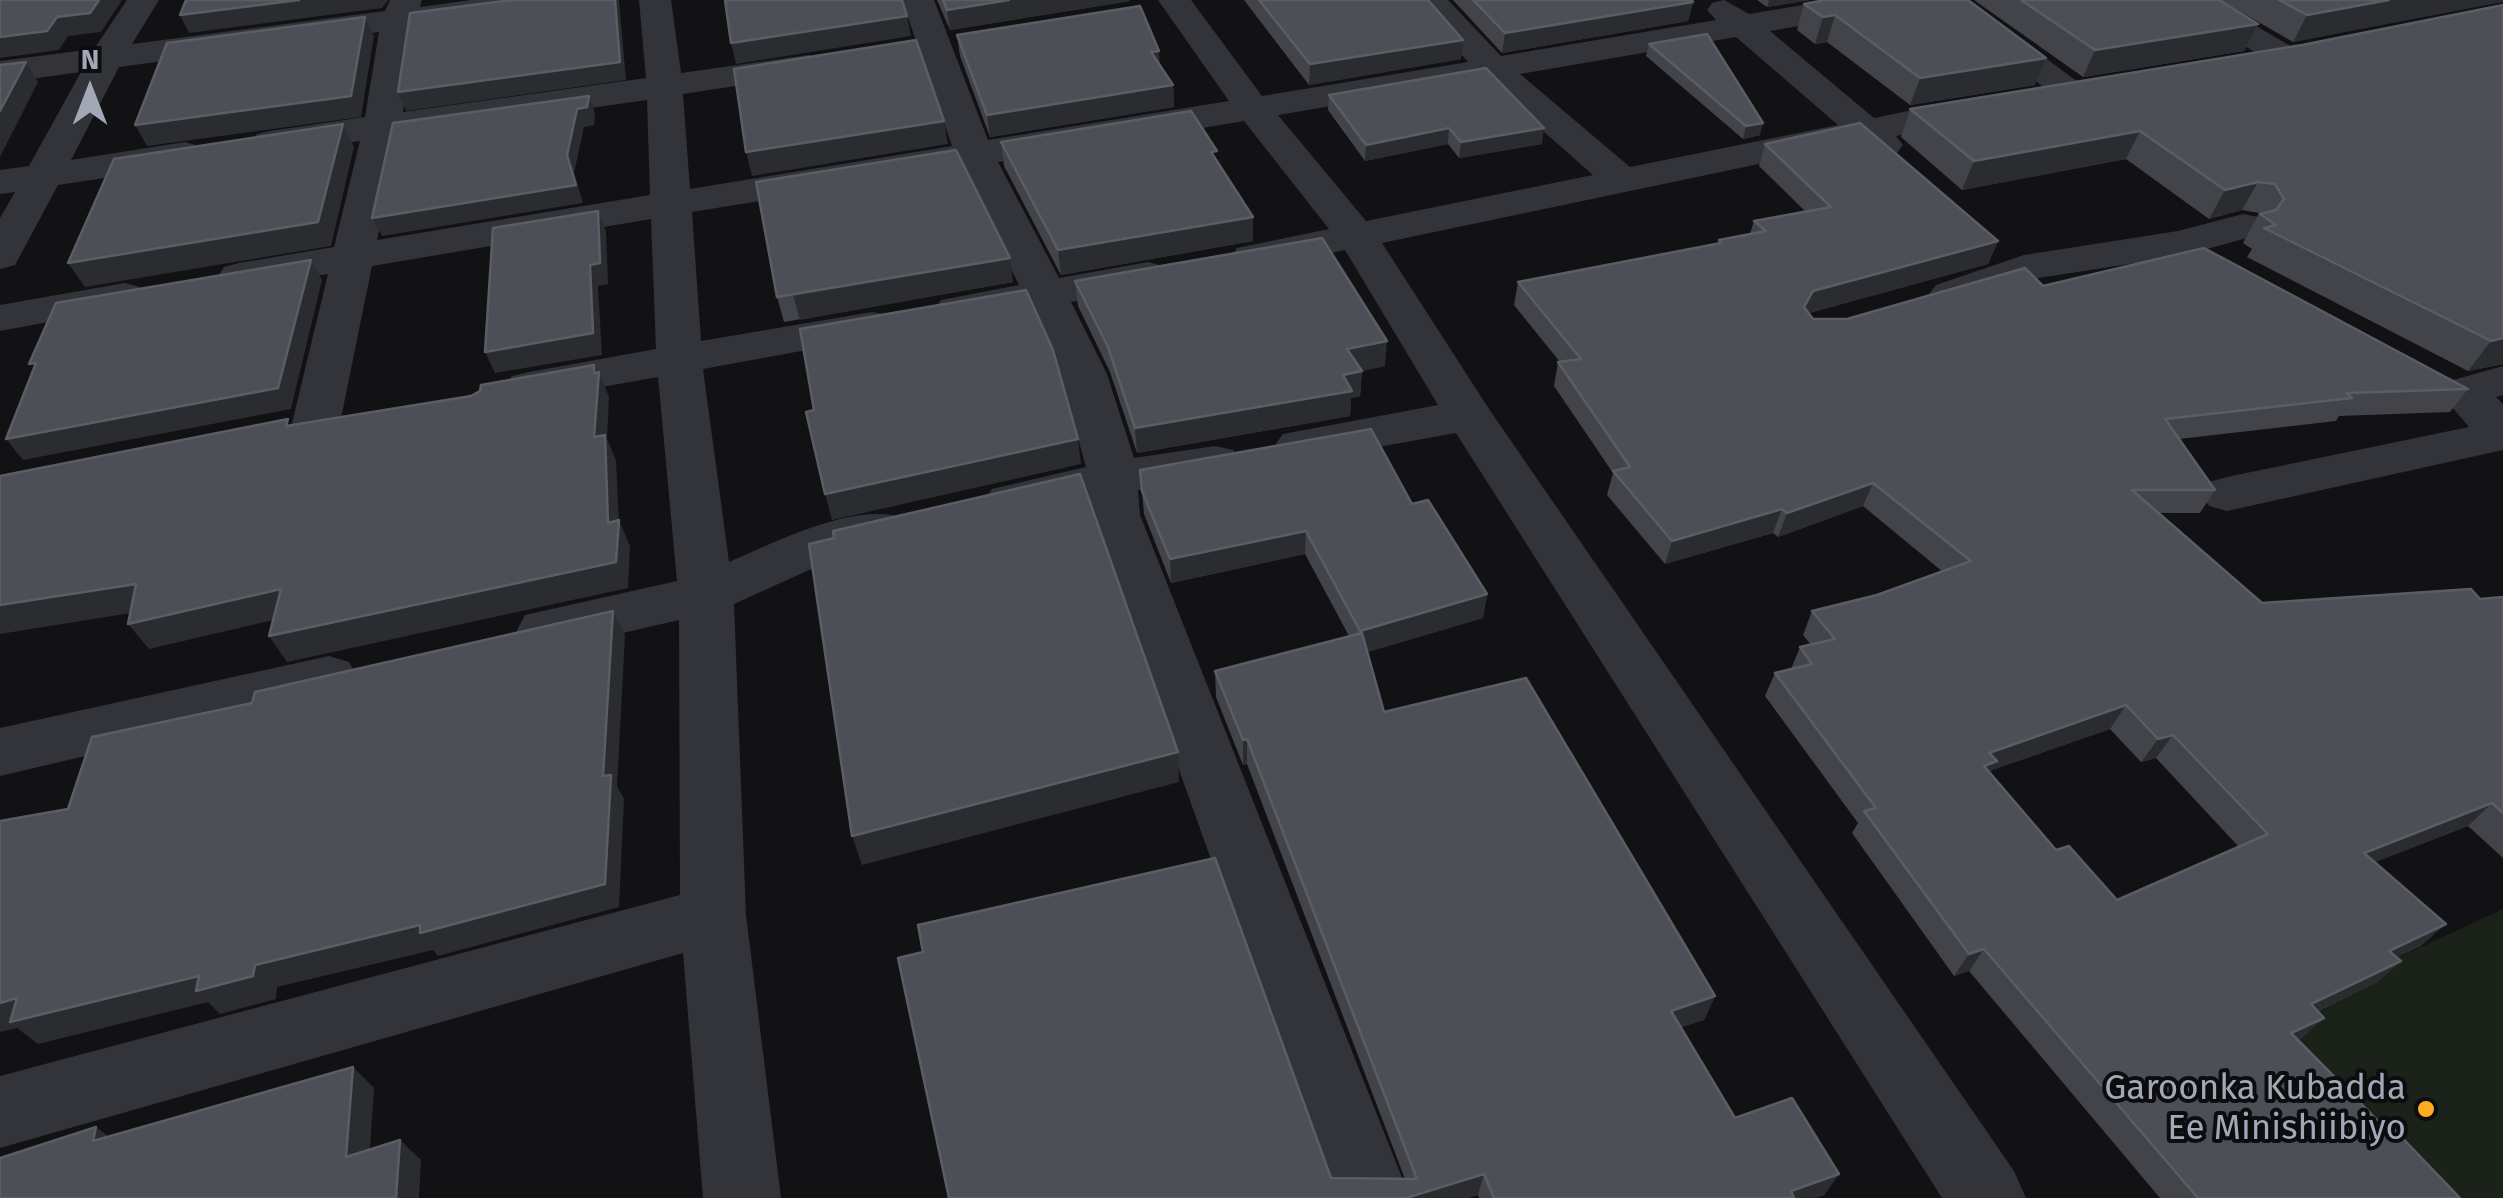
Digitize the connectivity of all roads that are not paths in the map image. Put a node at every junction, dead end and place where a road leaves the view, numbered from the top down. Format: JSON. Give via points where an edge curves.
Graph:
{"nodes":[{"id":1,"x":142,"y":0,"type":"edge"},
{"id":2,"x":546,"y":0,"type":"edge"},
{"id":3,"x":655,"y":0,"type":"edge"},
{"id":4,"x":1430,"y":0,"type":"edge"},
{"id":5,"x":1709,"y":0,"type":"edge"},
{"id":6,"x":1890,"y":0,"type":"edge"},
{"id":7,"x":1946,"y":0,"type":"edge"},
{"id":8,"x":2188,"y":0,"type":"edge"},
{"id":9,"x":1179,"y":5,"type":"edge"},
{"id":10,"x":402,"y":10,"type":"edge"},
{"id":11,"x":1745,"y":26,"type":"junction"},
{"id":12,"x":931,"y":34,"type":"edge"},
{"id":13,"x":107,"y":56,"type":"junction"},
{"id":14,"x":839,"y":61,"type":"edge"},
{"id":15,"x":2228,"y":66,"type":"edge"},
{"id":16,"x":1495,"y":71,"type":"junction"},
{"id":17,"x":0,"y":72,"type":"edge"},
{"id":18,"x":665,"y":90,"type":"junction"},
{"id":19,"x":1252,"y":107,"type":"junction"},
{"id":20,"x":382,"y":126,"type":"junction"},
{"id":21,"x":1864,"y":128,"type":"junction"},
{"id":22,"x":974,"y":152,"type":"junction"},
{"id":23,"x":1908,"y":166,"type":"edge"},
{"id":24,"x":47,"y":174,"type":"junction"},
{"id":25,"x":0,"y":182,"type":"edge"},
{"id":26,"x":1624,"y":182,"type":"junction"},
{"id":27,"x":671,"y":203,"type":"junction"},
{"id":28,"x":2243,"y":226,"type":"edge"},
{"id":29,"x":1359,"y":239,"type":"junction"},
{"id":30,"x":2182,"y":242,"type":"junction"},
{"id":31,"x":0,"y":256,"type":"edge"},
{"id":32,"x":354,"y":257,"type":"junction"},
{"id":33,"x":2230,"y":268,"type":"edge"},
{"id":34,"x":196,"y":284,"type":"edge"},
{"id":35,"x":157,"y":290,"type":"edge"},
{"id":36,"x":1046,"y":293,"type":"junction"},
{"id":37,"x":1914,"y":303,"type":"edge"},
{"id":38,"x":0,"y":318,"type":"edge"},
{"id":39,"x":679,"y":360,"type":"junction"},
{"id":40,"x":2465,"y":382,"type":"edge"},
{"id":41,"x":488,"y":393,"type":"edge"},
{"id":42,"x":1469,"y":416,"type":"junction"},
{"id":43,"x":316,"y":423,"type":"edge"},
{"id":44,"x":1115,"y":478,"type":"junction"},
{"id":45,"x":2227,"y":494,"type":"dead end"},
{"id":46,"x":706,"y":594,"type":"junction"},
{"id":47,"x":496,"y":641,"type":"edge"},
{"id":48,"x":382,"y":666,"type":"edge"},
{"id":49,"x":0,"y":752,"type":"edge"},
{"id":50,"x":714,"y":915,"type":"junction"},
{"id":51,"x":0,"y":1112,"type":"edge"},
{"id":52,"x":742,"y":1198,"type":"edge"},
{"id":53,"x":1371,"y":1198,"type":"edge"},
{"id":54,"x":1987,"y":1198,"type":"edge"}],
"edges":[{"from":1,"to":13,"type":"street"},
{"from":2,"to":10,"type":"street"},
{"from":3,"to":18,"type":"street"},
{"from":4,"to":16,"type":"street"},
{"from":5,"to":11,"type":"street"},
{"from":6,"to":11,"type":"street"},
{"from":7,"to":21,"type":"street","via":[[2091,88]]},
{"from":8,"to":15,"type":"street","via":[[2305,54]]},
{"from":9,"to":19,"type":"street"},
{"from":10,"to":13,"type":"street"},
{"from":10,"to":20,"type":"street"},
{"from":11,"to":16,"type":"street"},
{"from":11,"to":21,"type":"street"},
{"from":12,"to":22,"type":"street"},
{"from":13,"to":17,"type":"street"},
{"from":13,"to":24,"type":"street"},
{"from":14,"to":18,"type":"street"},
{"from":16,"to":19,"type":"street"},
{"from":16,"to":26,"type":"street"},
{"from":18,"to":20,"type":"street"},
{"from":18,"to":27,"type":"street"},
{"from":19,"to":22,"type":"street"},
{"from":19,"to":29,"type":"street"},
{"from":20,"to":24,"type":"street"},
{"from":20,"to":32,"type":"street"},
{"from":21,"to":23,"type":"street"},
{"from":21,"to":26,"type":"street"},
{"from":22,"to":27,"type":"street"},
{"from":22,"to":36,"type":"street"},
{"from":24,"to":25,"type":"street"},
{"from":24,"to":31,"type":"street"},
{"from":26,"to":29,"type":"street"},
{"from":27,"to":32,"type":"street"},
{"from":27,"to":39,"type":"street"},
{"from":28,"to":30,"type":"street"},
{"from":29,"to":36,"type":"street"},
{"from":29,"to":42,"type":"street"},
{"from":30,"to":33,"type":"street"},
{"from":30,"to":37,"type":"street","via":[[2010,255],[1979,287]]},
{"from":32,"to":34,"type":"street"},
{"from":32,"to":43,"type":"street"},
{"from":35,"to":38,"type":"street"},
{"from":36,"to":39,"type":"street"},
{"from":36,"to":44,"type":"street","via":[[1104,433]]},
{"from":39,"to":41,"type":"street"},
{"from":39,"to":46,"type":"street"},
{"from":40,"to":45,"type":"street","via":[[2493,422],[2494,437]]},
{"from":42,"to":44,"type":"street"},
{"from":42,"to":54,"type":"street"},
{"from":44,"to":46,"type":"street","via":[[817,545]]},
{"from":44,"to":53,"type":"street","via":[[1114,515]]},
{"from":46,"to":47,"type":"street"},
{"from":46,"to":50,"type":"street"},
{"from":48,"to":49,"type":"street"},
{"from":50,"to":51,"type":"street"},
{"from":50,"to":52,"type":"street"}]}
